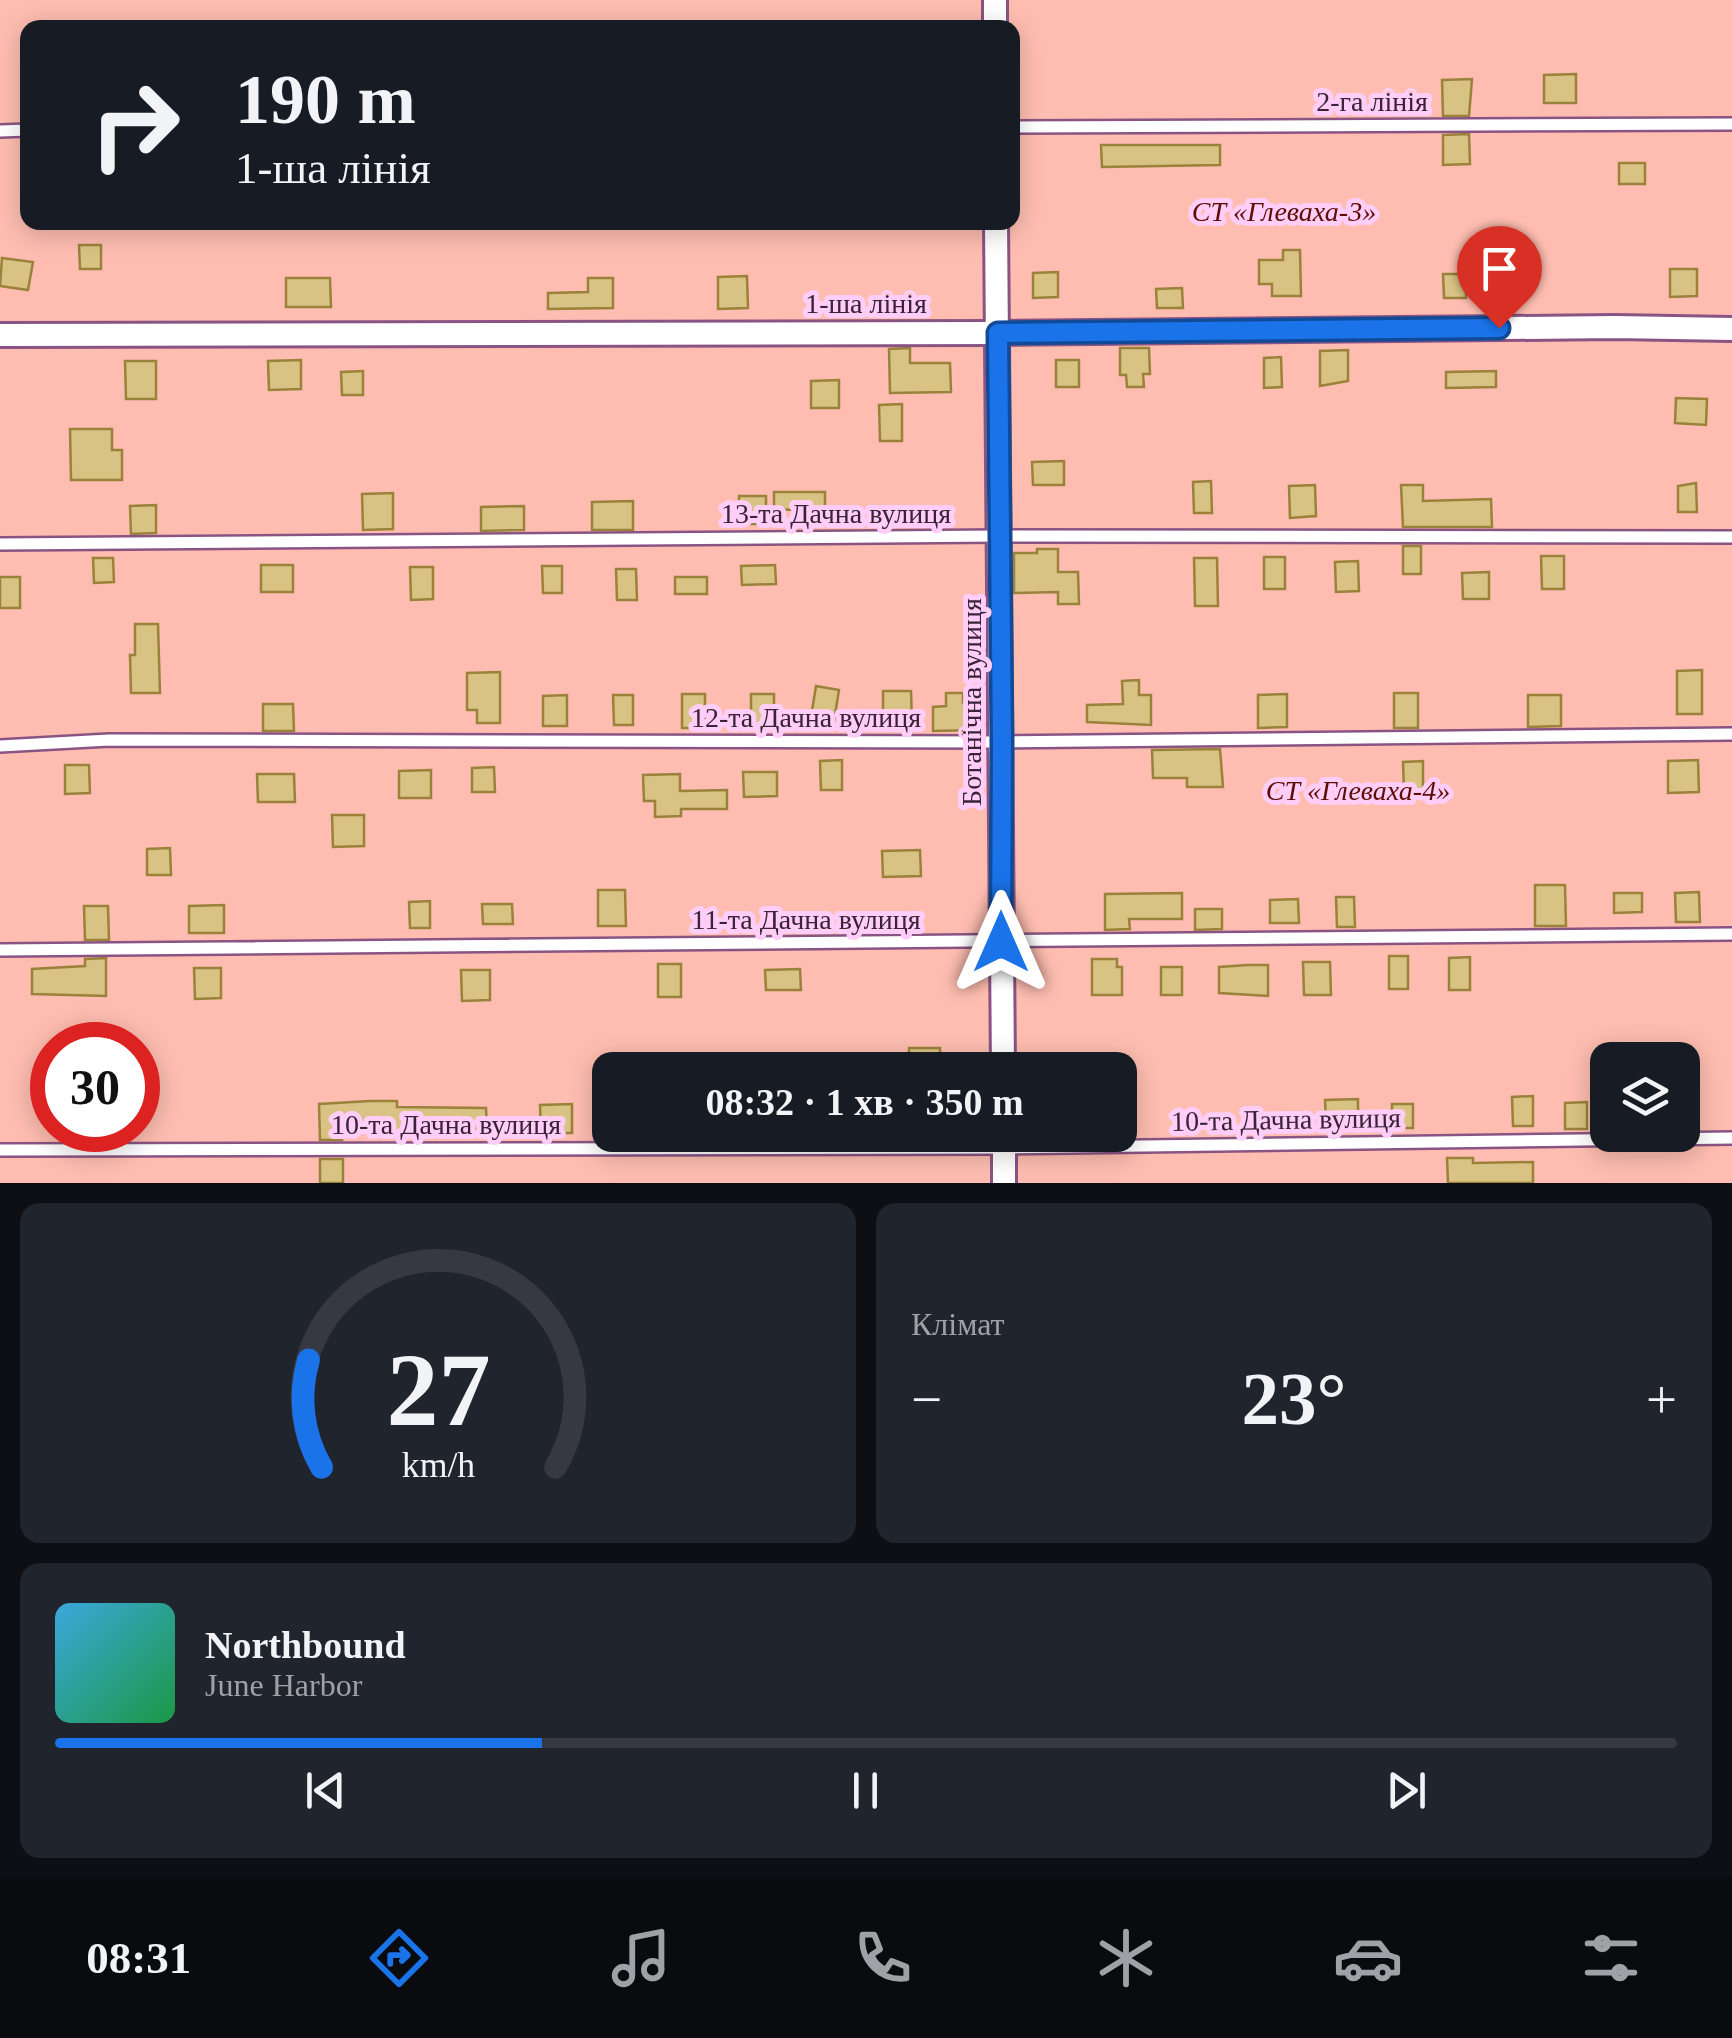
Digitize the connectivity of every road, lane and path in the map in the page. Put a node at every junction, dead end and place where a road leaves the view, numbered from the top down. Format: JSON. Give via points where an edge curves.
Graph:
{"nodes":[{"id":1,"x":1732,"y":124,"type":"edge"},
{"id":2,"x":1020,"y":127,"type":"edge"},
{"id":3,"x":996,"y":230,"type":"edge"},
{"id":4,"x":1732,"y":329,"type":"edge"},
{"id":5,"x":998,"y":333,"type":"junction"},
{"id":6,"x":0,"y":335,"type":"edge"},
{"id":7,"x":999,"y":536,"type":"junction"},
{"id":8,"x":1732,"y":537,"type":"edge"},
{"id":9,"x":0,"y":544,"type":"edge"},
{"id":10,"x":1732,"y":734,"type":"edge"},
{"id":11,"x":1002,"y":742,"type":"junction"},
{"id":12,"x":0,"y":746,"type":"edge"},
{"id":13,"x":1732,"y":934,"type":"edge"},
{"id":14,"x":1001,"y":942,"type":"junction"},
{"id":15,"x":0,"y":950,"type":"edge"},
{"id":16,"x":1003,"y":1052,"type":"edge"},
{"id":17,"x":1732,"y":1138,"type":"edge"},
{"id":18,"x":1137,"y":1141,"type":"edge"},
{"id":19,"x":592,"y":1145,"type":"edge"},
{"id":20,"x":0,"y":1150,"type":"edge"},
{"id":21,"x":1004,"y":1152,"type":"edge"},
{"id":22,"x":1004,"y":1183,"type":"edge"}],
"edges":[{"from":1,"to":2,"type":"lane","name":"2-га лінія"},
{"from":3,"to":5,"type":"street","name":"Ботанічна вулиця"},
{"from":4,"to":5,"type":"street","name":"1-ша лінія"},
{"from":5,"to":6,"type":"street","name":"1-ша лінія"},
{"from":5,"to":7,"type":"street","name":"Ботанічна вулиця"},
{"from":7,"to":8,"type":"lane","name":"13-та Дачна вулиця"},
{"from":7,"to":9,"type":"lane","name":"13-та Дачна вулиця"},
{"from":7,"to":11,"type":"street","name":"Ботанічна вулиця"},
{"from":10,"to":11,"type":"lane","name":"12-та Дачна вулиця"},
{"from":11,"to":12,"type":"lane","name":"12-та Дачна вулиця","via":[[109,740]]},
{"from":11,"to":14,"type":"street","name":"Ботанічна вулиця"},
{"from":13,"to":14,"type":"lane","name":"11-та Дачна вулиця"},
{"from":14,"to":15,"type":"lane","name":"11-та Дачна вулиця"},
{"from":14,"to":16,"type":"street","name":"Ботанічна вулиця"},
{"from":17,"to":18,"type":"lane","name":"10-та Дачна вулиця"},
{"from":19,"to":20,"type":"lane","name":"10-та Дачна вулиця"},
{"from":21,"to":22,"type":"street"}]}
